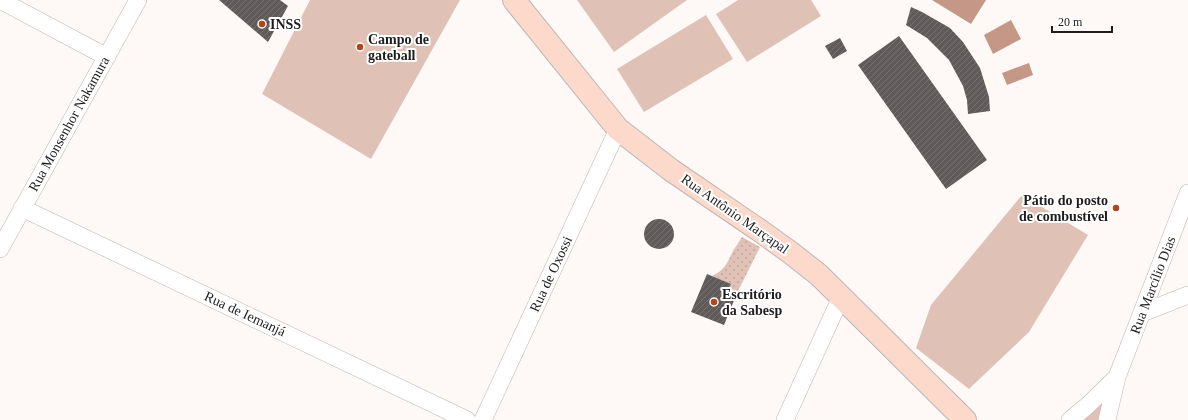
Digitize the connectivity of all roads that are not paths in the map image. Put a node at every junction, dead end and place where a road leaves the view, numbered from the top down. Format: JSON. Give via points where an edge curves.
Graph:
{"nodes":[{"id":1,"x":0,"y":0,"type":"edge"},
{"id":2,"x":138,"y":0,"type":"edge"},
{"id":3,"x":514,"y":0,"type":"edge"},
{"id":4,"x":107,"y":57,"type":"junction"},
{"id":5,"x":618,"y":129,"type":"junction"},
{"id":6,"x":1188,"y":193,"type":"edge"},
{"id":7,"x":22,"y":208,"type":"junction"},
{"id":8,"x":0,"y":249,"type":"edge"},
{"id":9,"x":1188,"y":295,"type":"edge"},
{"id":10,"x":841,"y":297,"type":"junction"},
{"id":11,"x":1142,"y":313,"type":"junction"},
{"id":12,"x":1116,"y":377,"type":"junction"},
{"id":13,"x":467,"y":420,"type":"edge"},
{"id":14,"x":483,"y":420,"type":"edge"},
{"id":15,"x":785,"y":420,"type":"edge"},
{"id":16,"x":965,"y":420,"type":"edge"},
{"id":17,"x":1070,"y":420,"type":"edge"},
{"id":18,"x":1107,"y":420,"type":"edge"}],
"edges":[{"from":1,"to":4,"type":"street"},
{"from":2,"to":4,"type":"street","name":"Rua Monsenhor Nakamura"},
{"from":3,"to":5,"type":"main road","name":"Rua Antônio Marçapal"},
{"from":4,"to":7,"type":"street","name":"Rua Monsenhor Nakamura"},
{"from":5,"to":10,"type":"main road","name":"Rua Antônio Marçapal","via":[[671,170],[791,253]]},
{"from":5,"to":14,"type":"street","name":"Rua de Oxossi"},
{"from":6,"to":11,"type":"street","name":"Rua Marcílio Dias"},
{"from":7,"to":8,"type":"street","name":"Rua Monsenhor Nakamura"},
{"from":7,"to":13,"type":"street","name":"Rua de Iemanjá"},
{"from":9,"to":11,"type":"street"},
{"from":10,"to":15,"type":"street"},
{"from":10,"to":16,"type":"main road","name":"Rua Antônio Marçapal"},
{"from":11,"to":12,"type":"street","name":"Rua Marcílio Dias"},
{"from":12,"to":17,"type":"street","name":"Rua Marcílio Dias"},
{"from":12,"to":18,"type":"street","name":"Rua Marcílio Dias"}]}
